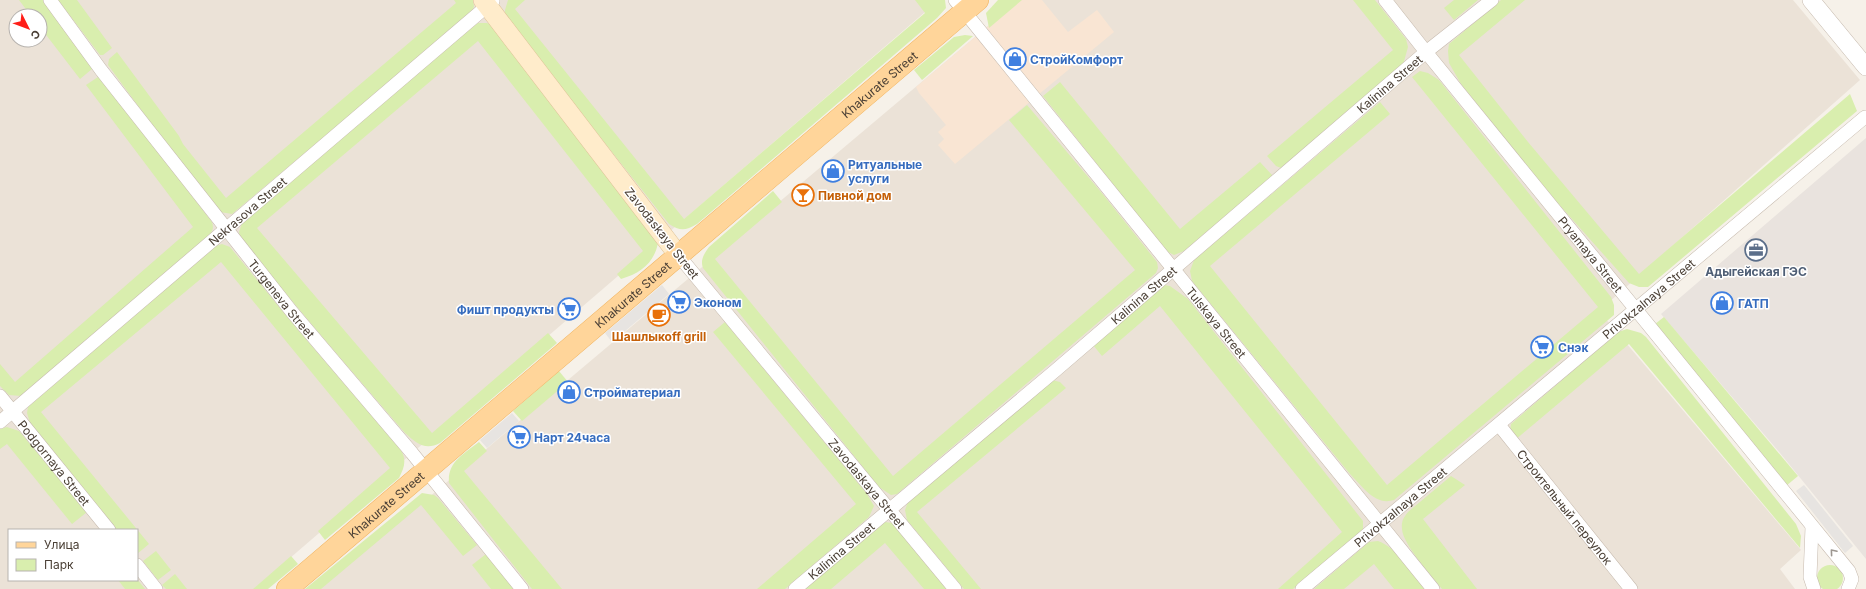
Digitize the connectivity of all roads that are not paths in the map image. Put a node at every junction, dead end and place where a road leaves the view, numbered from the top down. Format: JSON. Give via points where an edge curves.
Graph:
{"nodes":[{"id":1,"x":50,"y":0,"type":"edge"},
{"id":2,"x":1385,"y":0,"type":"edge"},
{"id":3,"x":1492,"y":0,"type":"edge"},
{"id":4,"x":1811,"y":0,"type":"edge"},
{"id":5,"x":488,"y":2,"type":"edge"},
{"id":6,"x":966,"y":4,"type":"edge"},
{"id":7,"x":1426,"y":52,"type":"junction"},
{"id":8,"x":1866,"y":67,"type":"edge"},
{"id":9,"x":1865,"y":116,"type":"dead end"},
{"id":10,"x":226,"y":230,"type":"junction"},
{"id":11,"x":679,"y":256,"type":"junction"},
{"id":12,"x":1174,"y":269,"type":"junction"},
{"id":13,"x":1637,"y":309,"type":"junction"},
{"id":14,"x":0,"y":396,"type":"edge"},
{"id":15,"x":12,"y":411,"type":"junction"},
{"id":16,"x":0,"y":422,"type":"edge"},
{"id":17,"x":1499,"y":425,"type":"junction"},
{"id":18,"x":426,"y":471,"type":"junction"},
{"id":19,"x":889,"y":508,"type":"junction"},
{"id":20,"x":1380,"y":524,"type":"junction"},
{"id":21,"x":1812,"y":527,"type":"junction"},
{"id":22,"x":108,"y":529,"type":"edge"},
{"id":23,"x":138,"y":566,"type":"edge"},
{"id":24,"x":156,"y":589,"type":"edge"},
{"id":25,"x":287,"y":589,"type":"edge"},
{"id":26,"x":522,"y":589,"type":"edge"},
{"id":27,"x":795,"y":589,"type":"edge"},
{"id":28,"x":955,"y":589,"type":"edge"},
{"id":29,"x":1302,"y":589,"type":"edge"},
{"id":30,"x":1433,"y":589,"type":"edge"},
{"id":31,"x":1631,"y":589,"type":"edge"},
{"id":32,"x":1814,"y":589,"type":"edge"},
{"id":33,"x":1848,"y":589,"type":"edge"}],
"edges":[{"from":1,"to":10,"type":"street","name":"Turgeneva Street","via":[[96,64]]},
{"from":2,"to":7,"type":"street","name":"Pryamaya Street"},
{"from":3,"to":7,"type":"street","name":"Kalinina Street"},
{"from":4,"to":8,"type":"street"},
{"from":5,"to":10,"type":"street","name":"Nekrasova Street"},
{"from":5,"to":11,"type":"main road","name":"Zavodaskaya Street"},
{"from":6,"to":11,"type":"main road","name":"Khakurate Street"},
{"from":6,"to":12,"type":"street","name":"Tulskaya Street"},
{"from":7,"to":12,"type":"street","name":"Kalinina Street"},
{"from":7,"to":13,"type":"street","name":"Pryamaya Street"},
{"from":9,"to":13,"type":"street","name":"Privokzalnaya Street"},
{"from":10,"to":15,"type":"street","name":"Nekrasova Street"},
{"from":10,"to":18,"type":"street","name":"Turgeneva Street"},
{"from":11,"to":18,"type":"main road","name":"Khakurate Street"},
{"from":11,"to":19,"type":"street","name":"Zavodaskaya Street"},
{"from":12,"to":19,"type":"street","name":"Kalinina Street"},
{"from":12,"to":20,"type":"street","name":"Tulskaya Street"},
{"from":13,"to":17,"type":"street","name":"Privokzalnaya Street"},
{"from":13,"to":21,"type":"street","name":"Pryamaya Street"},
{"from":14,"to":15,"type":"street","name":"Podgornaya Street"},
{"from":15,"to":16,"type":"street","name":"Nekrasova Street"},
{"from":15,"to":22,"type":"street","name":"Podgornaya Street"},
{"from":17,"to":20,"type":"street","name":"Privokzalnaya Street"},
{"from":17,"to":31,"type":"street","name":"Строительный переулок"},
{"from":18,"to":25,"type":"main road","name":"Khakurate Street"},
{"from":18,"to":26,"type":"street","name":"Turgeneva Street"},
{"from":19,"to":27,"type":"street","name":"Kalinina Street"},
{"from":19,"to":28,"type":"street","name":"Zavodaskaya Street"},
{"from":20,"to":29,"type":"street","name":"Privokzalnaya Street"},
{"from":20,"to":30,"type":"street","name":"Tulskaya Street"},
{"from":21,"to":32,"type":"street","via":[[1810,577]]},
{"from":33,"to":21,"type":"street","name":"Pryamaya Street","one_way":true,"via":[[1852,579],[1849,571]]},
{"from":23,"to":24,"type":"street"}]}
